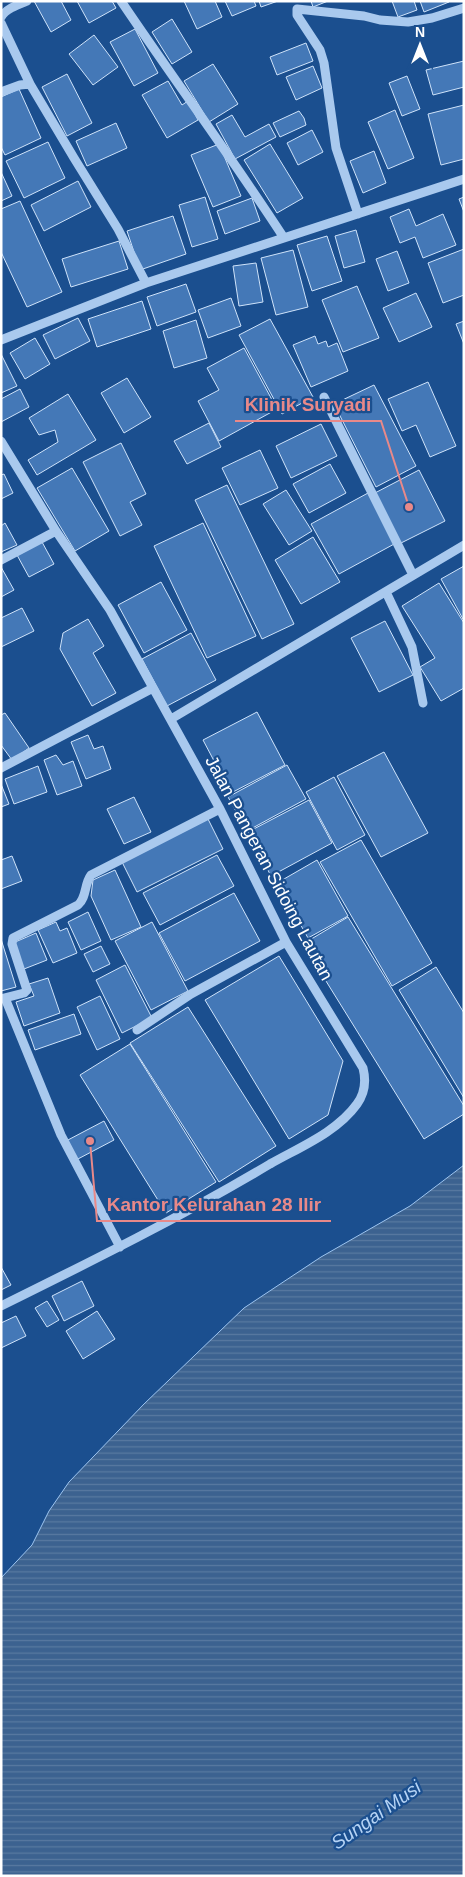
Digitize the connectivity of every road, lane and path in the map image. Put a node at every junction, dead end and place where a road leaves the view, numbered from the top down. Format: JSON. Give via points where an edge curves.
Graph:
{"nodes":[{"id":1,"x":26,"y":1,"type":"edge"},
{"id":2,"x":121,"y":1,"type":"edge"},
{"id":3,"x":464,"y":8,"type":"edge"},
{"id":4,"x":1,"y":17,"type":"edge"},
{"id":5,"x":1,"y":23,"type":"edge"},
{"id":6,"x":30,"y":84,"type":"junction"},
{"id":7,"x":1,"y":92,"type":"edge"},
{"id":8,"x":464,"y":180,"type":"edge"},
{"id":9,"x":358,"y":214,"type":"junction"},
{"id":10,"x":284,"y":238,"type":"junction"},
{"id":11,"x":146,"y":282,"type":"junction"},
{"id":12,"x":1,"y":340,"type":"edge"},
{"id":13,"x":324,"y":397,"type":"dead end"},
{"id":14,"x":1,"y":442,"type":"edge"},
{"id":15,"x":56,"y":531,"type":"junction"},
{"id":16,"x":464,"y":544,"type":"edge"},
{"id":17,"x":1,"y":560,"type":"edge"},
{"id":18,"x":413,"y":575,"type":"junction"},
{"id":19,"x":386,"y":592,"type":"junction"},
{"id":20,"x":153,"y":688,"type":"junction"},
{"id":21,"x":423,"y":703,"type":"dead end"},
{"id":22,"x":171,"y":719,"type":"junction"},
{"id":23,"x":1,"y":768,"type":"edge"},
{"id":24,"x":220,"y":809,"type":"junction"},
{"id":25,"x":286,"y":942,"type":"junction"},
{"id":26,"x":3,"y":998,"type":"edge"},
{"id":27,"x":137,"y":1030,"type":"dead end"},
{"id":28,"x":120,"y":1247,"type":"junction"},
{"id":29,"x":1,"y":1306,"type":"edge"}],
"edges":[{"from":1,"to":4,"type":"street"},
{"from":2,"to":10,"type":"street"},
{"from":3,"to":9,"type":"street","via":[[408,22],[297,10],[322,56],[336,148]]},
{"from":5,"to":6,"type":"street"},
{"from":6,"to":7,"type":"street"},
{"from":6,"to":11,"type":"street","via":[[118,229]]},
{"from":8,"to":9,"type":"street"},
{"from":9,"to":10,"type":"street"},
{"from":10,"to":11,"type":"street"},
{"from":11,"to":12,"type":"street"},
{"from":13,"to":18,"type":"street"},
{"from":14,"to":15,"type":"street","name":"Jalan Pangeran Sidoing Lautan"},
{"from":15,"to":17,"type":"street"},
{"from":15,"to":20,"type":"street","name":"Jalan Pangeran Sidoing Lautan","via":[[110,610]]},
{"from":16,"to":18,"type":"street"},
{"from":18,"to":19,"type":"street"},
{"from":19,"to":21,"type":"street","via":[[412,647]]},
{"from":19,"to":22,"type":"street"},
{"from":20,"to":22,"type":"street","name":"Jalan Pangeran Sidoing Lautan"},
{"from":20,"to":23,"type":"street"},
{"from":22,"to":24,"type":"street","name":"Jalan Pangeran Sidoing Lautan"},
{"from":24,"to":25,"type":"street","name":"Jalan Pangeran Sidoing Lautan"},
{"from":24,"to":26,"type":"street","via":[[91,875],[78,905],[13,938],[12,944],[27,990],[24,994]]},
{"from":25,"to":27,"type":"street","via":[[191,994]]},
{"from":25,"to":28,"type":"street","name":"Jalan Pangeran Sidoing Lautan","via":[[363,1068],[365,1078],[358,1104],[336,1126]]},
{"from":26,"to":28,"type":"street","via":[[61,1135]]},
{"from":28,"to":29,"type":"street","name":"Jalan Pangeran Sidoing Lautan"}]}
